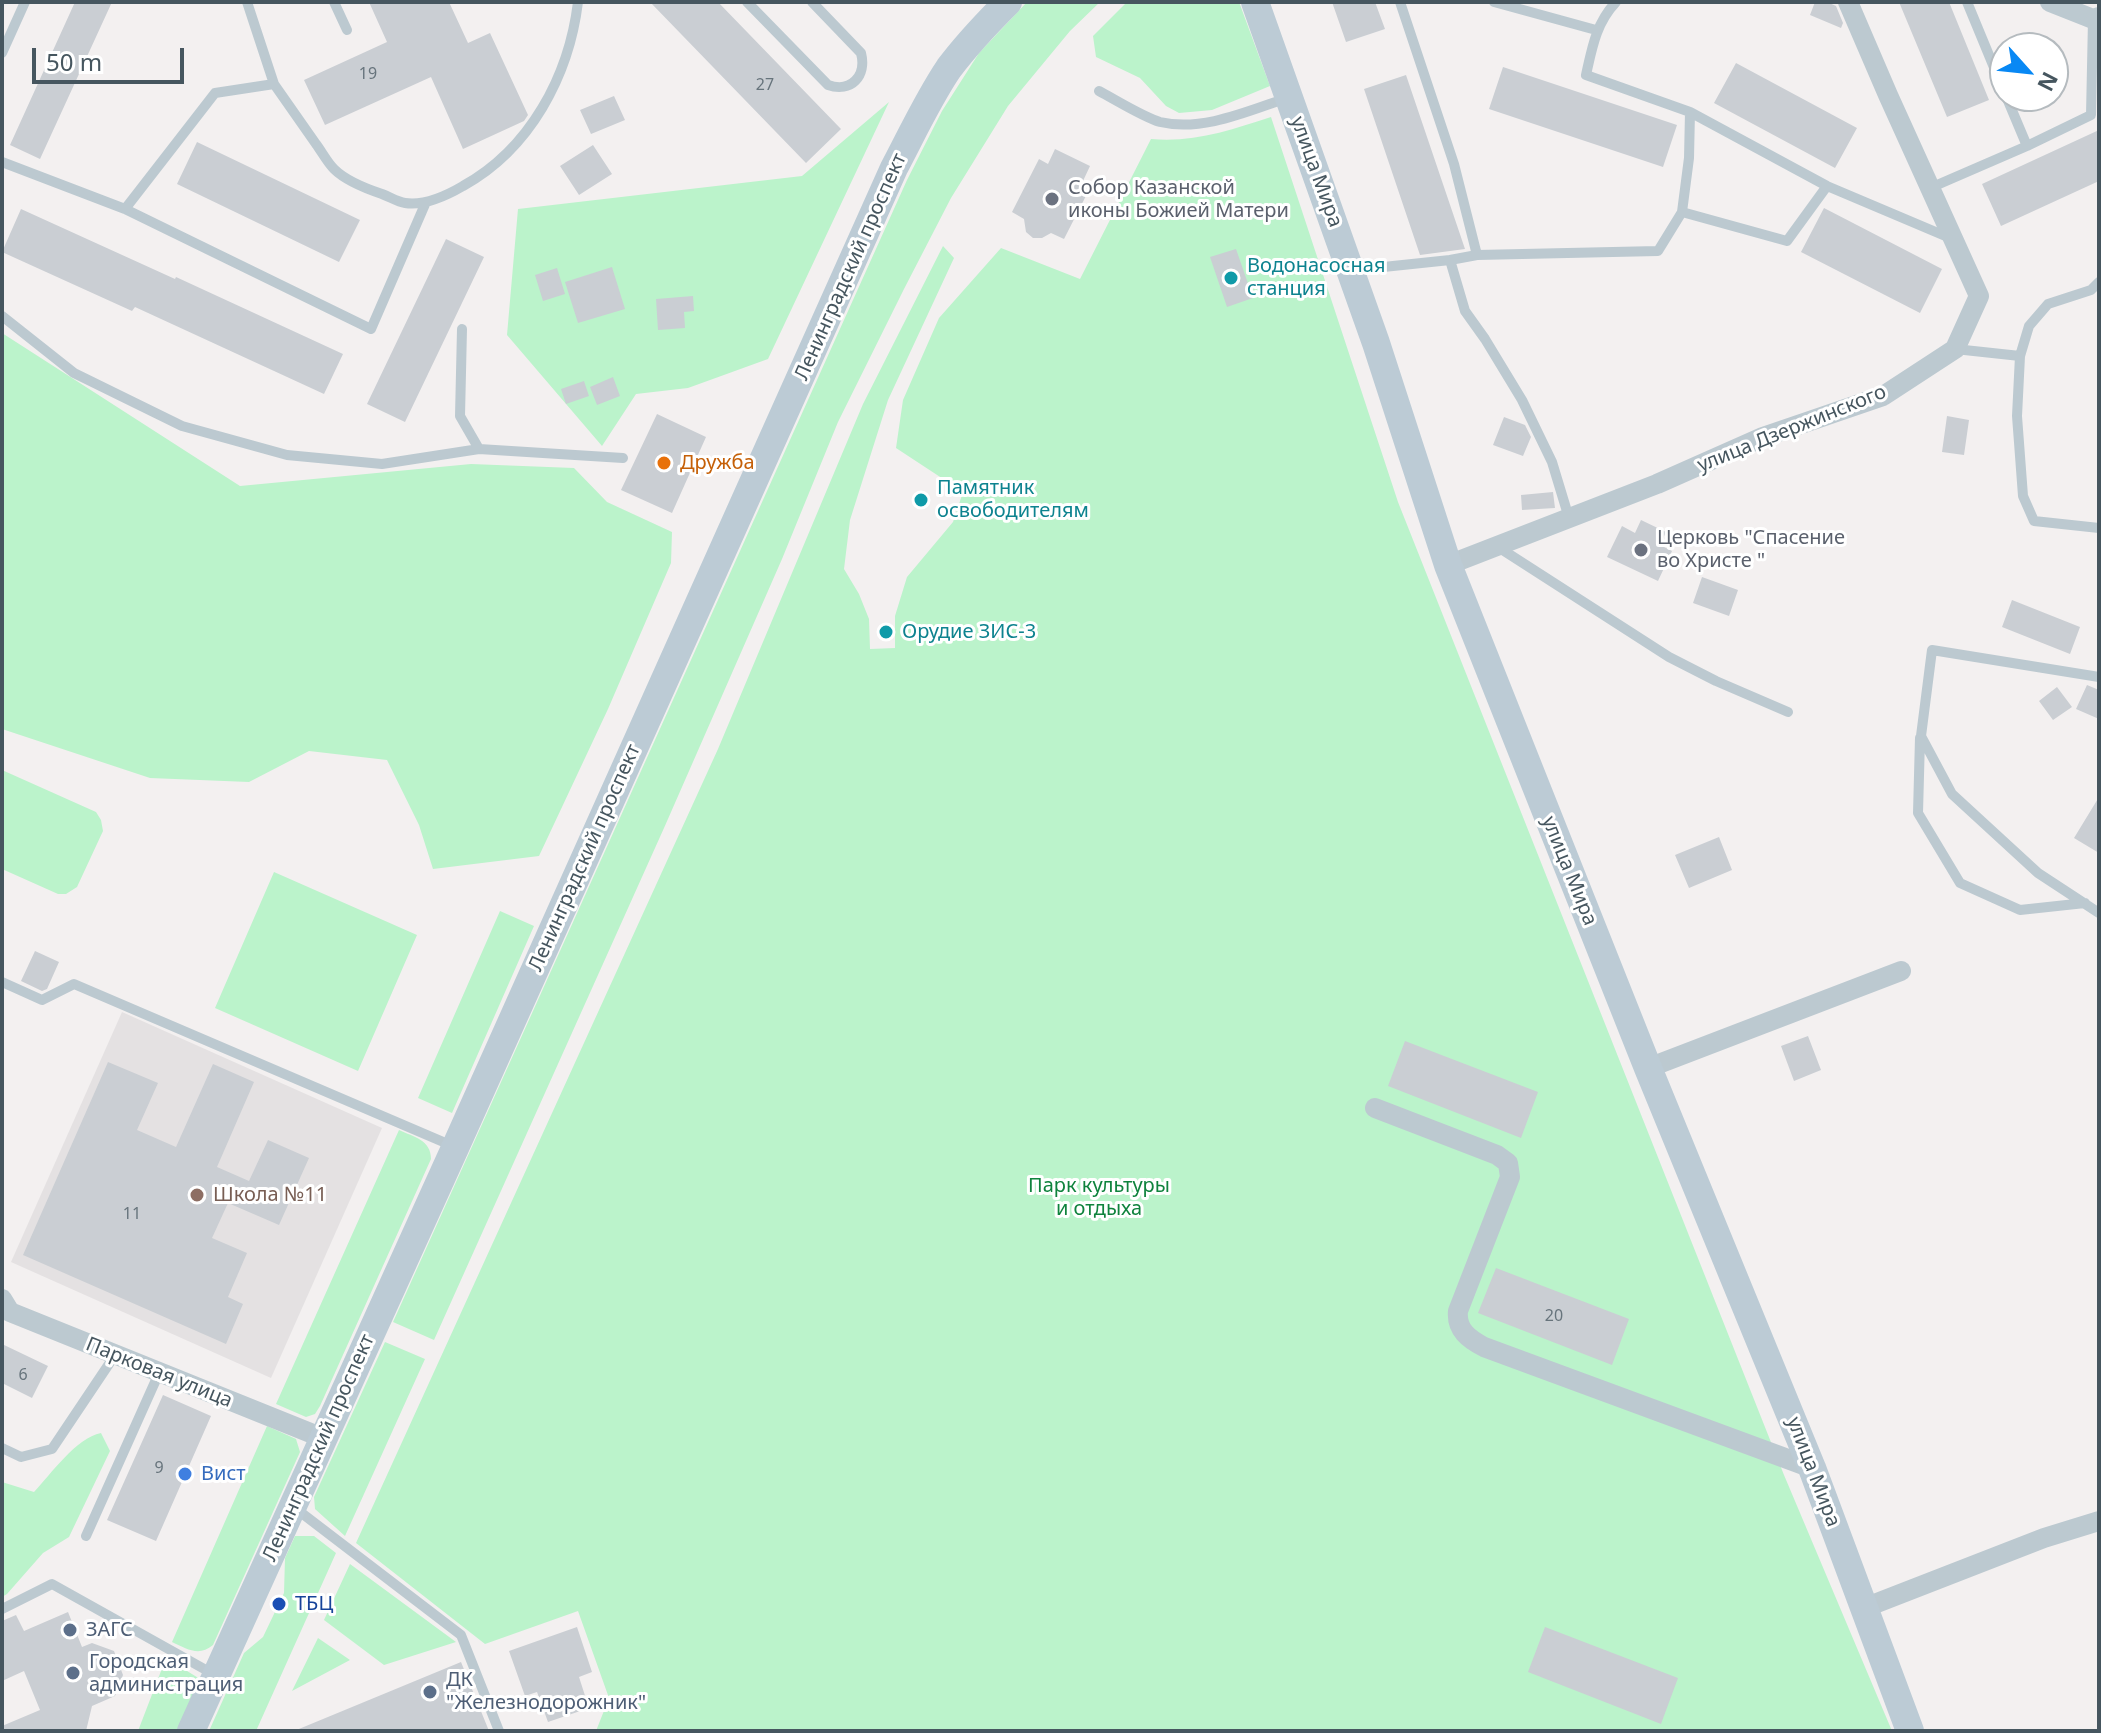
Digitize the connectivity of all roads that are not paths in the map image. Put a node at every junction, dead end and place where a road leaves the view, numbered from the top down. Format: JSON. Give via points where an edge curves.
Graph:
{"nodes":[{"id":1,"x":25,"y":2,"type":"edge"},
{"id":2,"x":334,"y":2,"type":"edge"},
{"id":3,"x":578,"y":2,"type":"edge"},
{"id":4,"x":747,"y":2,"type":"edge"},
{"id":5,"x":812,"y":2,"type":"edge"},
{"id":6,"x":1008,"y":2,"type":"edge"},
{"id":7,"x":1255,"y":2,"type":"edge"},
{"id":8,"x":1400,"y":2,"type":"edge"},
{"id":9,"x":1494,"y":2,"type":"edge"},
{"id":10,"x":1616,"y":2,"type":"edge"},
{"id":11,"x":1848,"y":2,"type":"edge"},
{"id":12,"x":1967,"y":2,"type":"edge"},
{"id":13,"x":2050,"y":2,"type":"edge"},
{"id":14,"x":250,"y":3,"type":"edge"},
{"id":15,"x":2096,"y":18,"type":"edge"},
{"id":16,"x":347,"y":30,"type":"dead end"},
{"id":17,"x":1596,"y":30,"type":"junction"},
{"id":18,"x":2,"y":53,"type":"edge"},
{"id":19,"x":1989,"y":56,"type":"edge"},
{"id":20,"x":274,"y":84,"type":"junction"},
{"id":21,"x":1099,"y":91,"type":"dead end"},
{"id":22,"x":1289,"y":97,"type":"junction"},
{"id":23,"x":1690,"y":112,"type":"junction"},
{"id":24,"x":2012,"y":112,"type":"edge"},
{"id":25,"x":2027,"y":146,"type":"junction"},
{"id":26,"x":2,"y":162,"type":"edge"},
{"id":27,"x":1827,"y":186,"type":"junction"},
{"id":28,"x":1930,"y":188,"type":"junction"},
{"id":29,"x":426,"y":202,"type":"junction"},
{"id":30,"x":125,"y":209,"type":"junction"},
{"id":31,"x":1682,"y":212,"type":"junction"},
{"id":32,"x":1952,"y":239,"type":"junction"},
{"id":33,"x":1477,"y":255,"type":"junction"},
{"id":34,"x":1450,"y":260,"type":"junction"},
{"id":35,"x":1351,"y":271,"type":"junction"},
{"id":36,"x":2099,"y":282,"type":"edge"},
{"id":37,"x":2,"y":316,"type":"edge"},
{"id":38,"x":462,"y":329,"type":"dead end"},
{"id":39,"x":1955,"y":349,"type":"junction"},
{"id":40,"x":2020,"y":356,"type":"junction"},
{"id":41,"x":479,"y":449,"type":"junction"},
{"id":42,"x":623,"y":458,"type":"dead end"},
{"id":43,"x":1569,"y":518,"type":"junction"},
{"id":44,"x":2099,"y":528,"type":"edge"},
{"id":45,"x":1497,"y":546,"type":"junction"},
{"id":46,"x":1448,"y":565,"type":"junction"},
{"id":47,"x":2099,"y":677,"type":"edge"},
{"id":48,"x":1788,"y":712,"type":"dead end"},
{"id":49,"x":1921,"y":736,"type":"junction"},
{"id":50,"x":2085,"y":903,"type":"junction"},
{"id":51,"x":2099,"y":913,"type":"edge"},
{"id":52,"x":1901,"y":971,"type":"dead end"},
{"id":53,"x":2,"y":982,"type":"edge"},
{"id":54,"x":1648,"y":1068,"type":"junction"},
{"id":55,"x":1375,"y":1108,"type":"dead end"},
{"id":56,"x":455,"y":1148,"type":"junction"},
{"id":57,"x":2,"y":1299,"type":"edge"},
{"id":58,"x":115,"y":1355,"type":"junction"},
{"id":59,"x":159,"y":1373,"type":"junction"},
{"id":60,"x":323,"y":1438,"type":"junction"},
{"id":61,"x":2,"y":1448,"type":"edge"},
{"id":62,"x":1812,"y":1468,"type":"junction"},
{"id":63,"x":293,"y":1507,"type":"junction"},
{"id":64,"x":2099,"y":1521,"type":"edge"},
{"id":65,"x":86,"y":1536,"type":"dead end"},
{"id":66,"x":1864,"y":1608,"type":"junction"},
{"id":67,"x":2,"y":1609,"type":"edge"},
{"id":68,"x":216,"y":1676,"type":"junction"},
{"id":69,"x":191,"y":1731,"type":"edge"},
{"id":70,"x":499,"y":1731,"type":"edge"},
{"id":71,"x":1910,"y":1731,"type":"edge"}],
"edges":[{"from":1,"to":18,"type":"lane"},
{"from":2,"to":16,"type":"lane"},
{"from":3,"to":29,"type":"lane","via":[[562,70],[532,125],[481,176]]},
{"from":4,"to":5,"type":"lane","via":[[828,85],[850,85],[862,70],[861,53]]},
{"from":6,"to":56,"type":"street","name":"Ленинградский проспект","via":[[948,70],[894,168]]},
{"from":7,"to":22,"type":"street","name":"улица Мира"},
{"from":8,"to":33,"type":"lane","via":[[1454,164]]},
{"from":9,"to":17,"type":"lane"},
{"from":10,"to":17,"type":"lane"},
{"from":11,"to":28,"type":"street"},
{"from":12,"to":19,"type":"lane"},
{"from":13,"to":15,"type":"street"},
{"from":14,"to":20,"type":"lane"},
{"from":15,"to":25,"type":"lane","via":[[2091,115]]},
{"from":17,"to":23,"type":"lane","via":[[1586,75]]},
{"from":20,"to":29,"type":"lane","via":[[335,170],[406,203]]},
{"from":20,"to":30,"type":"lane","via":[[215,93]]},
{"from":21,"to":22,"type":"lane","via":[[1159,121],[1185,125],[1217,121]]},
{"from":22,"to":35,"type":"street","name":"улица Мира"},
{"from":23,"to":27,"type":"lane"},
{"from":23,"to":31,"type":"lane"},
{"from":24,"to":25,"type":"lane"},
{"from":25,"to":28,"type":"lane"},
{"from":26,"to":30,"type":"lane"},
{"from":27,"to":31,"type":"lane","via":[[1787,241]]},
{"from":27,"to":32,"type":"lane"},
{"from":28,"to":32,"type":"street"},
{"from":29,"to":30,"type":"lane","via":[[371,329]]},
{"from":31,"to":33,"type":"lane","via":[[1658,251]]},
{"from":32,"to":39,"type":"street","via":[[1979,296]]},
{"from":33,"to":34,"type":"lane"},
{"from":34,"to":35,"type":"lane"},
{"from":34,"to":43,"type":"lane","via":[[1465,311],[1522,400],[1552,462]]},
{"from":35,"to":46,"type":"street","name":"улица Мира"},
{"from":36,"to":40,"type":"lane","via":[[2091,290],[2048,304],[2029,326]]},
{"from":37,"to":41,"type":"lane","via":[[74,373],[182,426],[287,455],[382,464]]},
{"from":38,"to":41,"type":"lane","via":[[460,416]]},
{"from":39,"to":40,"type":"lane"},
{"from":39,"to":43,"type":"street","name":"улица Дзержинского","via":[[1883,396],[1763,437]]},
{"from":40,"to":44,"type":"lane","via":[[2017,416],[2023,496],[2034,521]]},
{"from":41,"to":42,"type":"lane"},
{"from":43,"to":45,"type":"street","name":"улица Дзержинского"},
{"from":45,"to":46,"type":"street","name":"улица Дзержинского"},
{"from":45,"to":48,"type":"lane","via":[[1669,657]]},
{"from":46,"to":54,"type":"street","name":"улица Мира"},
{"from":47,"to":49,"type":"lane","via":[[1932,650]]},
{"from":49,"to":50,"type":"lane","via":[[1952,794],[2038,873]]},
{"from":49,"to":50,"type":"lane","via":[[1918,813],[1960,883],[2020,910]]},
{"from":50,"to":51,"type":"lane"},
{"from":52,"to":54,"type":"street"},
{"from":53,"to":56,"type":"lane","via":[[42,1000],[74,984]]},
{"from":54,"to":62,"type":"street","name":"улица Мира"},
{"from":55,"to":62,"type":"street","via":[[1508,1163],[1510,1177],[1458,1311],[1464,1334],[1484,1347]]},
{"from":56,"to":60,"type":"street","name":"Ленинградский проспект"},
{"from":57,"to":58,"type":"street","name":"Парковая улица","via":[[10,1312]]},
{"from":58,"to":59,"type":"street","name":"Парковая улица"},
{"from":58,"to":61,"type":"lane","via":[[52,1449],[21,1457]]},
{"from":59,"to":60,"type":"street","name":"Парковая улица"},
{"from":59,"to":65,"type":"lane"},
{"from":60,"to":63,"type":"street","name":"Ленинградский проспект"},
{"from":62,"to":66,"type":"street","name":"улица Мира"},
{"from":63,"to":68,"type":"street","name":"Ленинградский проспект"},
{"from":63,"to":70,"type":"lane","via":[[461,1635]]},
{"from":64,"to":66,"type":"street"},
{"from":66,"to":71,"type":"street","name":"улица Мира"},
{"from":67,"to":68,"type":"lane","via":[[52,1584]]},
{"from":68,"to":69,"type":"street","name":"Ленинградский проспект"}]}
